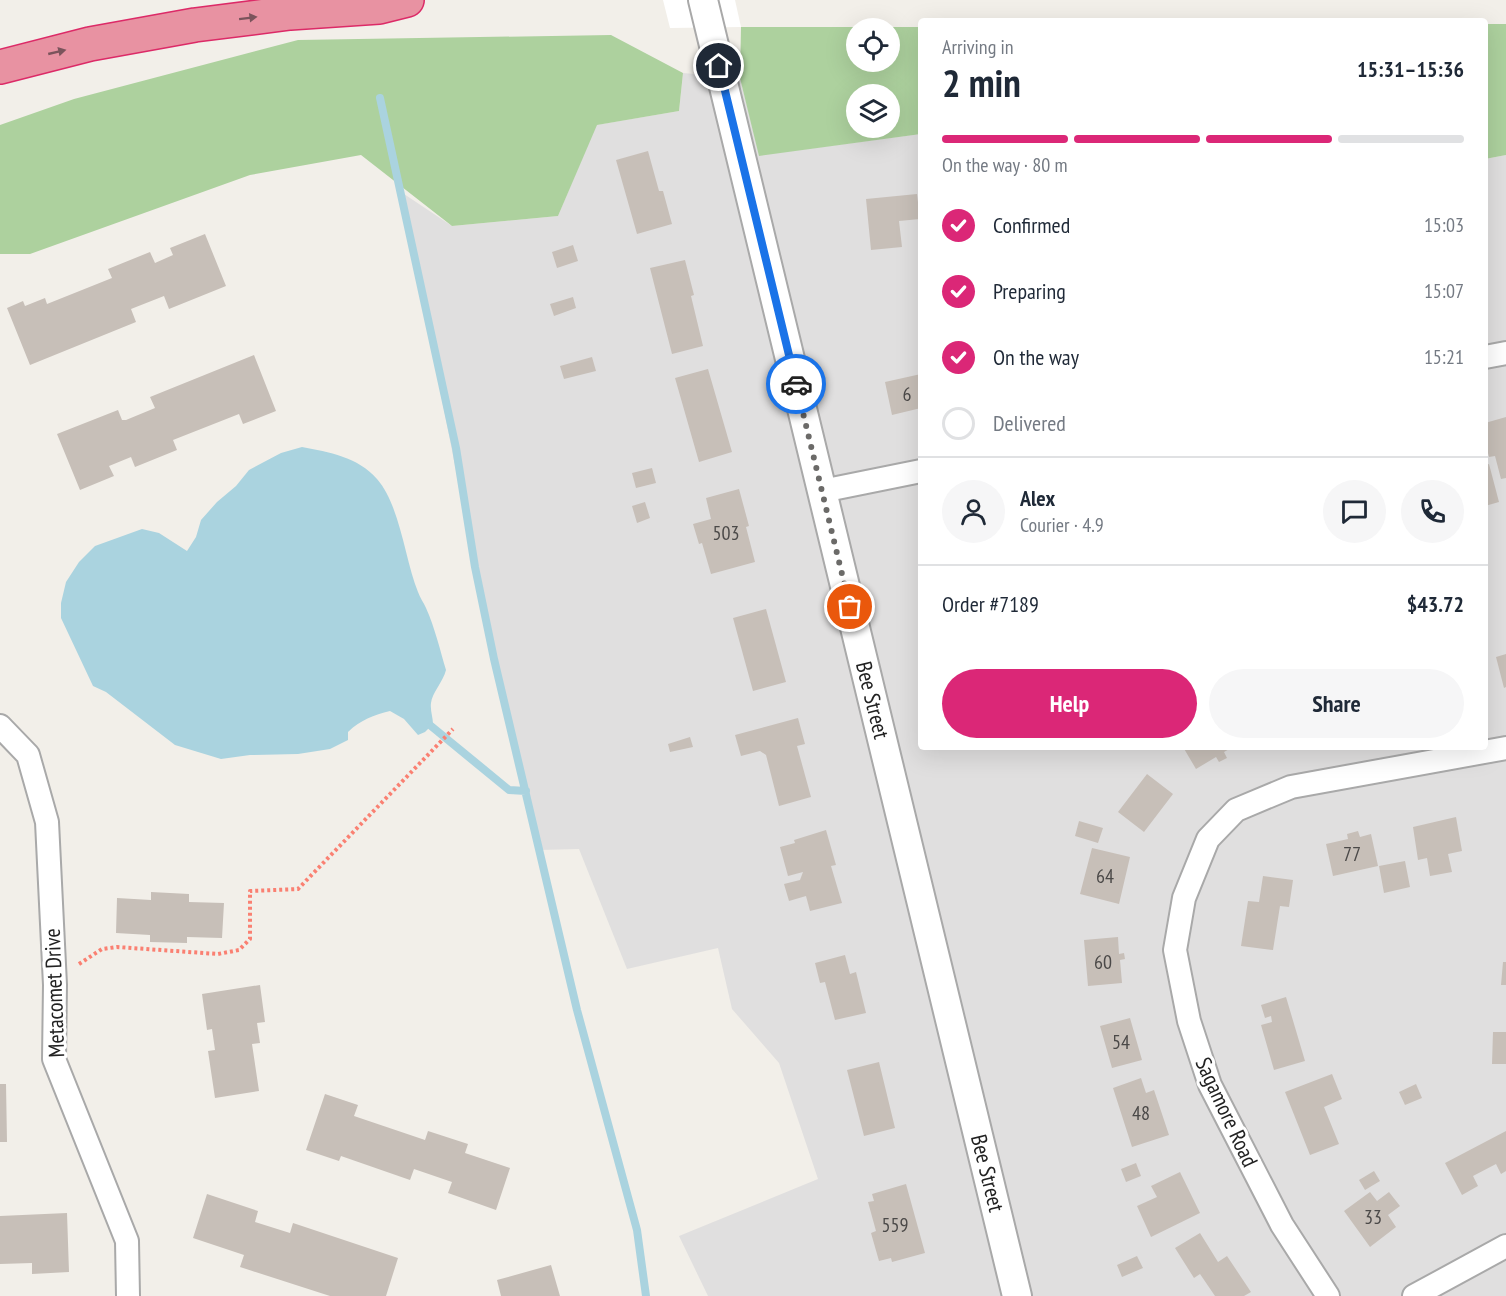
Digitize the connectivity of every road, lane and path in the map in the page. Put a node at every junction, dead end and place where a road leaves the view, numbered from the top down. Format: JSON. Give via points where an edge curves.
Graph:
{"nodes":[{"id":1,"x":407,"y":0,"type":"edge"},
{"id":2,"x":703,"y":0,"type":"edge"},
{"id":3,"x":0,"y":67,"type":"edge"},
{"id":4,"x":1506,"y":353,"type":"edge"},
{"id":5,"x":1488,"y":356,"type":"edge"},
{"id":6,"x":918,"y":472,"type":"edge"},
{"id":7,"x":822,"y":491,"type":"junction"},
{"id":8,"x":0,"y":726,"type":"edge"},
{"id":9,"x":453,"y":729,"type":"dead end"},
{"id":10,"x":1506,"y":748,"type":"edge"},
{"id":11,"x":55,"y":976,"type":"junction"},
{"id":12,"x":1506,"y":1246,"type":"edge"},
{"id":13,"x":128,"y":1296,"type":"edge"},
{"id":14,"x":1017,"y":1296,"type":"edge"},
{"id":15,"x":1328,"y":1296,"type":"edge"},
{"id":16,"x":1414,"y":1296,"type":"edge"}],
"edges":[{"from":3,"to":1,"type":"highway","one_way":true,"via":[[90,44],[185,27],[290,13],[368,8]]},
{"from":2,"to":7,"type":"street","name":"Bee Street"},
{"from":4,"to":5,"type":"street"},
{"from":6,"to":7,"type":"street"},
{"from":7,"to":14,"type":"street","name":"Bee Street"},
{"from":8,"to":11,"type":"street","name":"Metacomet Drive","via":[[28,755],[47,822]]},
{"from":9,"to":11,"type":"path","via":[[298,889],[250,891],[250,939],[239,950],[218,954],[102,949]]},
{"from":10,"to":15,"type":"street","name":"Sagamore Road","via":[[1291,787],[1236,810],[1208,839],[1184,898],[1174,950],[1188,1020],[1210,1085],[1282,1225]]},
{"from":11,"to":13,"type":"street","name":"Metacomet Drive","via":[[54,1059],[127,1241]]},
{"from":12,"to":16,"type":"street"}]}
